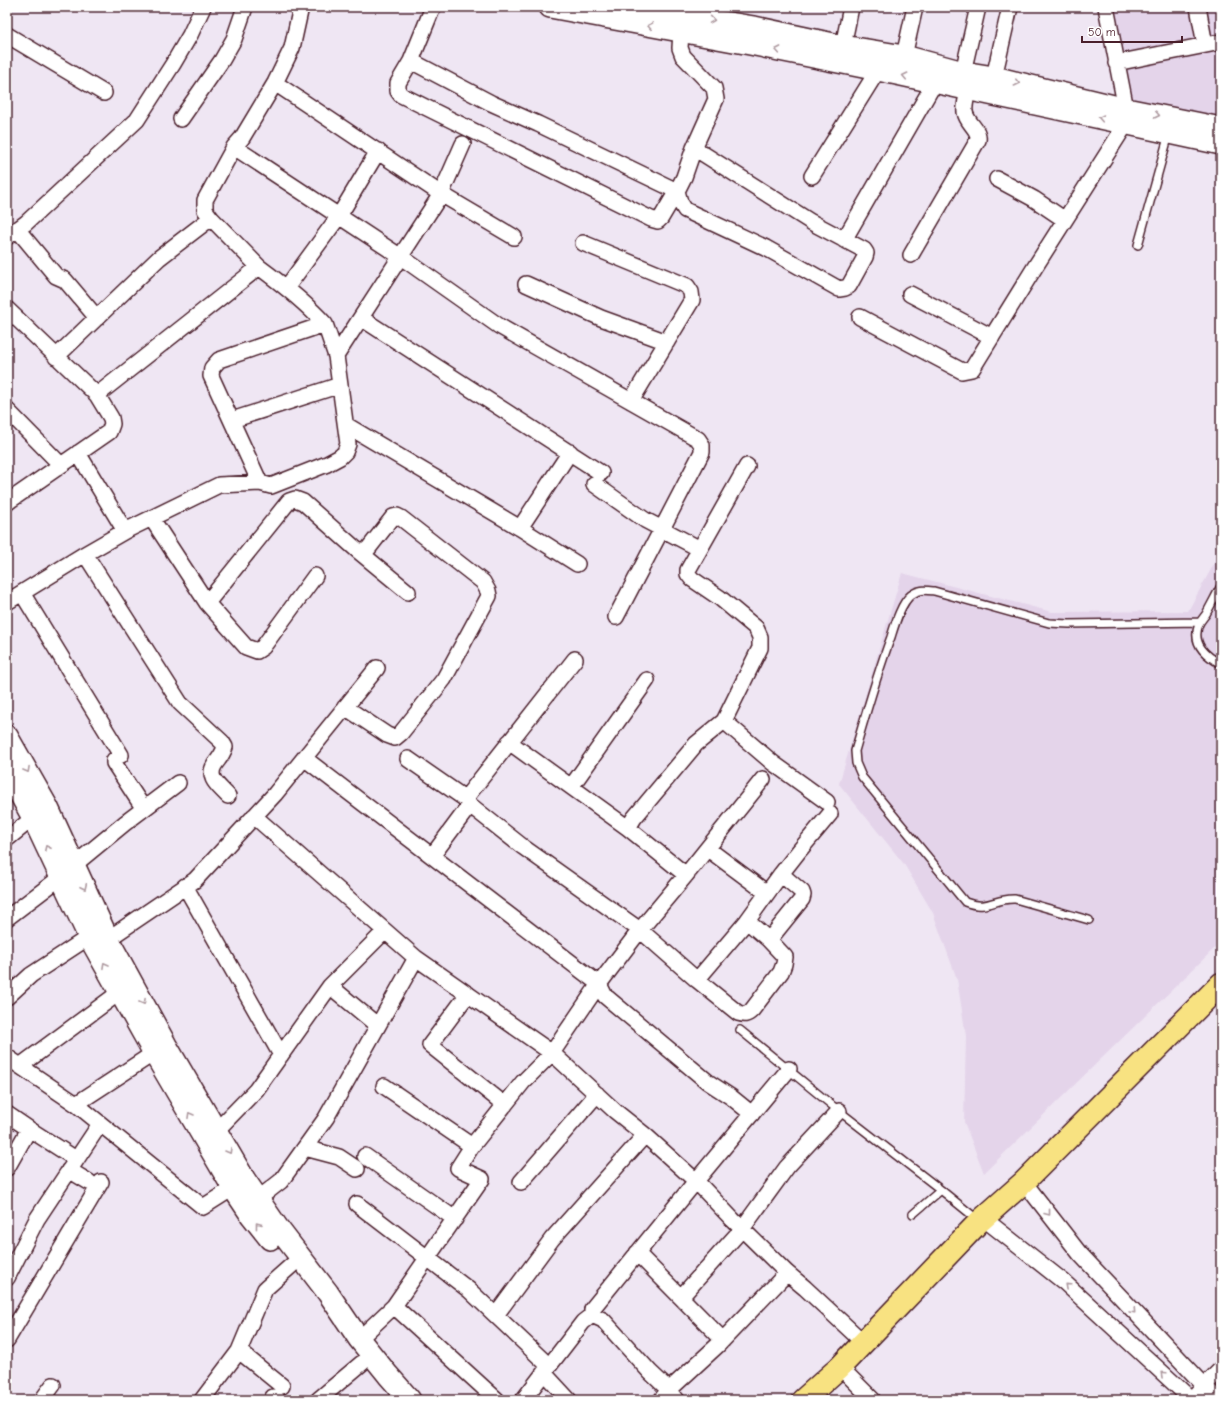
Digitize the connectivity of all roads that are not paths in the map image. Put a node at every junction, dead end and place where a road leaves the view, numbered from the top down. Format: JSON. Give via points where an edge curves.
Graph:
{"nodes":[{"id":1,"x":202,"y":7,"type":"edge"},
{"id":2,"x":245,"y":7,"type":"edge"},
{"id":3,"x":300,"y":7,"type":"edge"},
{"id":4,"x":433,"y":7,"type":"edge"},
{"id":5,"x":550,"y":7,"type":"edge"},
{"id":6,"x":634,"y":7,"type":"edge"},
{"id":7,"x":851,"y":7,"type":"edge"},
{"id":8,"x":915,"y":7,"type":"edge"},
{"id":9,"x":978,"y":7,"type":"edge"},
{"id":10,"x":1010,"y":7,"type":"edge"},
{"id":11,"x":1106,"y":7,"type":"edge"},
{"id":12,"x":1198,"y":7,"type":"edge"},
{"id":13,"x":683,"y":24,"type":"junction"},
{"id":14,"x":7,"y":35,"type":"edge"},
{"id":15,"x":1221,"y":42,"type":"edge"},
{"id":16,"x":1205,"y":45,"type":"junction"},
{"id":17,"x":843,"y":46,"type":"junction"},
{"id":18,"x":889,"y":60,"type":"junction"},
{"id":19,"x":411,"y":61,"type":"junction"},
{"id":20,"x":1116,"y":63,"type":"junction"},
{"id":21,"x":994,"y":77,"type":"junction"},
{"id":22,"x":966,"y":80,"type":"junction"},
{"id":23,"x":935,"y":82,"type":"junction"},
{"id":24,"x":275,"y":83,"type":"junction"},
{"id":25,"x":104,"y":93,"type":"dead end"},
{"id":26,"x":1126,"y":116,"type":"junction"},
{"id":27,"x":181,"y":119,"type":"dead end"},
{"id":28,"x":1221,"y":128,"type":"edge"},
{"id":29,"x":1169,"y":134,"type":"junction"},
{"id":30,"x":463,"y":144,"type":"dead end"},
{"id":31,"x":1221,"y":144,"type":"edge"},
{"id":32,"x":234,"y":147,"type":"junction"},
{"id":33,"x":694,"y":148,"type":"junction"},
{"id":34,"x":378,"y":151,"type":"junction"},
{"id":35,"x":812,"y":176,"type":"dead end"},
{"id":36,"x":997,"y":179,"type":"dead end"},
{"id":37,"x":677,"y":191,"type":"junction"},
{"id":38,"x":441,"y":194,"type":"junction"},
{"id":39,"x":339,"y":216,"type":"junction"},
{"id":40,"x":211,"y":218,"type":"junction"},
{"id":41,"x":1065,"y":220,"type":"junction"},
{"id":42,"x":12,"y":233,"type":"edge"},
{"id":43,"x":514,"y":237,"type":"dead end"},
{"id":44,"x":844,"y":240,"type":"junction"},
{"id":45,"x":583,"y":243,"type":"dead end"},
{"id":46,"x":1138,"y":246,"type":"dead end"},
{"id":47,"x":911,"y":256,"type":"dead end"},
{"id":48,"x":401,"y":257,"type":"junction"},
{"id":49,"x":259,"y":267,"type":"junction"},
{"id":50,"x":526,"y":284,"type":"dead end"},
{"id":51,"x":287,"y":288,"type":"junction"},
{"id":52,"x":910,"y":294,"type":"dead end"},
{"id":53,"x":7,"y":309,"type":"edge"},
{"id":54,"x":860,"y":317,"type":"dead end"},
{"id":55,"x":97,"y":318,"type":"junction"},
{"id":56,"x":361,"y":318,"type":"junction"},
{"id":57,"x":325,"y":324,"type":"junction"},
{"id":58,"x":992,"y":337,"type":"junction"},
{"id":59,"x":667,"y":342,"type":"junction"},
{"id":60,"x":336,"y":356,"type":"junction"},
{"id":61,"x":56,"y":357,"type":"junction"},
{"id":62,"x":340,"y":385,"type":"junction"},
{"id":63,"x":97,"y":395,"type":"junction"},
{"id":64,"x":631,"y":401,"type":"junction"},
{"id":65,"x":7,"y":410,"type":"edge"},
{"id":66,"x":232,"y":420,"type":"junction"},
{"id":67,"x":346,"y":425,"type":"junction"},
{"id":68,"x":570,"y":452,"type":"junction"},
{"id":69,"x":78,"y":453,"type":"junction"},
{"id":70,"x":61,"y":465,"type":"junction"},
{"id":71,"x":747,"y":466,"type":"dead end"},
{"id":72,"x":260,"y":483,"type":"junction"},
{"id":73,"x":7,"y":503,"type":"edge"},
{"id":74,"x":152,"y":518,"type":"junction"},
{"id":75,"x":520,"y":528,"type":"junction"},
{"id":76,"x":662,"y":529,"type":"junction"},
{"id":77,"x":125,"y":531,"type":"junction"},
{"id":78,"x":700,"y":549,"type":"junction"},
{"id":79,"x":357,"y":550,"type":"junction"},
{"id":80,"x":85,"y":554,"type":"junction"},
{"id":81,"x":577,"y":564,"type":"dead end"},
{"id":82,"x":315,"y":576,"type":"dead end"},
{"id":83,"x":1221,"y":586,"type":"edge"},
{"id":84,"x":408,"y":592,"type":"dead end"},
{"id":85,"x":22,"y":593,"type":"junction"},
{"id":86,"x":7,"y":602,"type":"edge"},
{"id":87,"x":207,"y":603,"type":"junction"},
{"id":88,"x":616,"y":617,"type":"dead end"},
{"id":89,"x":1200,"y":622,"type":"junction"},
{"id":90,"x":574,"y":659,"type":"dead end"},
{"id":91,"x":1221,"y":664,"type":"edge"},
{"id":92,"x":377,"y":668,"type":"dead end"},
{"id":93,"x":647,"y":680,"type":"dead end"},
{"id":94,"x":345,"y":707,"type":"junction"},
{"id":95,"x":724,"y":721,"type":"junction"},
{"id":96,"x":7,"y":736,"type":"edge"},
{"id":97,"x":509,"y":742,"type":"junction"},
{"id":98,"x":304,"y":758,"type":"junction"},
{"id":99,"x":408,"y":759,"type":"dead end"},
{"id":100,"x":7,"y":770,"type":"edge"},
{"id":101,"x":763,"y":779,"type":"dead end"},
{"id":102,"x":178,"y":783,"type":"dead end"},
{"id":103,"x":571,"y":787,"type":"junction"},
{"id":104,"x":228,"y":796,"type":"dead end"},
{"id":105,"x":468,"y":803,"type":"junction"},
{"id":106,"x":144,"y":809,"type":"junction"},
{"id":107,"x":254,"y":816,"type":"junction"},
{"id":108,"x":33,"y":818,"type":"junction"},
{"id":109,"x":628,"y":828,"type":"junction"},
{"id":110,"x":7,"y":839,"type":"edge"},
{"id":111,"x":708,"y":849,"type":"junction"},
{"id":112,"x":432,"y":856,"type":"junction"},
{"id":113,"x":67,"y":871,"type":"junction"},
{"id":114,"x":781,"y":874,"type":"junction"},
{"id":115,"x":686,"y":876,"type":"junction"},
{"id":116,"x":185,"y":886,"type":"junction"},
{"id":117,"x":767,"y":893,"type":"junction"},
{"id":118,"x":7,"y":918,"type":"edge"},
{"id":119,"x":1089,"y":920,"type":"dead end"},
{"id":120,"x":746,"y":921,"type":"junction"},
{"id":121,"x":640,"y":930,"type":"junction"},
{"id":122,"x":385,"y":931,"type":"junction"},
{"id":123,"x":99,"y":938,"type":"junction"},
{"id":124,"x":770,"y":940,"type":"junction"},
{"id":125,"x":416,"y":958,"type":"junction"},
{"id":126,"x":697,"y":980,"type":"junction"},
{"id":127,"x":599,"y":984,"type":"junction"},
{"id":128,"x":1221,"y":984,"type":"edge"},
{"id":129,"x":330,"y":986,"type":"junction"},
{"id":130,"x":120,"y":992,"type":"junction"},
{"id":131,"x":468,"y":994,"type":"junction"},
{"id":132,"x":7,"y":997,"type":"edge"},
{"id":133,"x":378,"y":1026,"type":"junction"},
{"id":134,"x":740,"y":1030,"type":"dead end"},
{"id":135,"x":154,"y":1053,"type":"junction"},
{"id":136,"x":552,"y":1053,"type":"junction"},
{"id":137,"x":282,"y":1055,"type":"junction"},
{"id":138,"x":7,"y":1057,"type":"edge"},
{"id":139,"x":20,"y":1066,"type":"junction"},
{"id":140,"x":789,"y":1069,"type":"junction"},
{"id":141,"x":384,"y":1086,"type":"dead end"},
{"id":142,"x":597,"y":1094,"type":"junction"},
{"id":143,"x":76,"y":1104,"type":"junction"},
{"id":144,"x":505,"y":1105,"type":"junction"},
{"id":145,"x":839,"y":1112,"type":"junction"},
{"id":146,"x":7,"y":1114,"type":"edge"},
{"id":147,"x":752,"y":1114,"type":"junction"},
{"id":148,"x":100,"y":1124,"type":"junction"},
{"id":149,"x":29,"y":1129,"type":"junction"},
{"id":150,"x":216,"y":1130,"type":"junction"},
{"id":151,"x":645,"y":1135,"type":"junction"},
{"id":152,"x":472,"y":1146,"type":"junction"},
{"id":153,"x":305,"y":1148,"type":"junction"},
{"id":154,"x":73,"y":1165,"type":"junction"},
{"id":155,"x":7,"y":1168,"type":"edge"},
{"id":156,"x":696,"y":1181,"type":"junction"},
{"id":157,"x":521,"y":1182,"type":"dead end"},
{"id":158,"x":1024,"y":1182,"type":"junction"},
{"id":159,"x":233,"y":1188,"type":"junction"},
{"id":160,"x":941,"y":1190,"type":"junction"},
{"id":161,"x":258,"y":1199,"type":"junction"},
{"id":162,"x":357,"y":1204,"type":"dead end"},
{"id":163,"x":913,"y":1214,"type":"dead end"},
{"id":164,"x":455,"y":1219,"type":"junction"},
{"id":165,"x":981,"y":1220,"type":"junction"},
{"id":166,"x":742,"y":1229,"type":"junction"},
{"id":167,"x":637,"y":1253,"type":"junction"},
{"id":168,"x":427,"y":1259,"type":"junction"},
{"id":169,"x":292,"y":1265,"type":"junction"},
{"id":170,"x":787,"y":1273,"type":"junction"},
{"id":171,"x":7,"y":1278,"type":"edge"},
{"id":172,"x":681,"y":1297,"type":"junction"},
{"id":173,"x":394,"y":1306,"type":"junction"},
{"id":174,"x":496,"y":1314,"type":"junction"},
{"id":175,"x":592,"y":1315,"type":"junction"},
{"id":176,"x":7,"y":1340,"type":"edge"},
{"id":177,"x":359,"y":1340,"type":"junction"},
{"id":178,"x":723,"y":1340,"type":"junction"},
{"id":179,"x":864,"y":1343,"type":"junction"},
{"id":180,"x":239,"y":1351,"type":"junction"},
{"id":181,"x":362,"y":1364,"type":"junction"},
{"id":182,"x":840,"y":1367,"type":"junction"},
{"id":183,"x":1221,"y":1369,"type":"edge"},
{"id":184,"x":546,"y":1370,"type":"junction"},
{"id":185,"x":53,"y":1385,"type":"dead end"},
{"id":186,"x":1204,"y":1386,"type":"junction"},
{"id":187,"x":278,"y":1394,"type":"edge"},
{"id":188,"x":669,"y":1397,"type":"edge"},
{"id":189,"x":42,"y":1400,"type":"edge"},
{"id":190,"x":202,"y":1400,"type":"edge"},
{"id":191,"x":318,"y":1400,"type":"edge"},
{"id":192,"x":393,"y":1400,"type":"edge"},
{"id":193,"x":410,"y":1400,"type":"edge"},
{"id":194,"x":497,"y":1400,"type":"edge"},
{"id":195,"x":523,"y":1400,"type":"edge"},
{"id":196,"x":569,"y":1400,"type":"edge"},
{"id":197,"x":803,"y":1400,"type":"edge"},
{"id":198,"x":873,"y":1400,"type":"edge"},
{"id":199,"x":1192,"y":1400,"type":"edge"},
{"id":200,"x":1218,"y":1400,"type":"edge"}],
"edges":[{"from":1,"to":42,"type":"street","via":[[190,35],[137,120]]},
{"from":2,"to":27,"type":"street","via":[[234,39]]},
{"from":3,"to":24,"type":"street","via":[[292,48]]},
{"from":4,"to":19,"type":"street"},
{"from":13,"to":5,"type":"street","one_way":true},
{"from":6,"to":13,"type":"street"},
{"from":7,"to":17,"type":"street"},
{"from":8,"to":18,"type":"street"},
{"from":9,"to":22,"type":"street"},
{"from":10,"to":21,"type":"street"},
{"from":11,"to":20,"type":"street"},
{"from":12,"to":16,"type":"street"},
{"from":13,"to":17,"type":"street","one_way":true,"via":[[754,27]]},
{"from":18,"to":13,"type":"street","one_way":true,"via":[[750,44]]},
{"from":13,"to":33,"type":"street","via":[[680,48],[683,56],[714,88],[716,99]]},
{"from":14,"to":25,"type":"street"},
{"from":15,"to":16,"type":"street"},
{"from":16,"to":20,"type":"street"},
{"from":17,"to":18,"type":"street"},
{"from":18,"to":22,"type":"street"},
{"from":23,"to":18,"type":"street","one_way":true},
{"from":18,"to":35,"type":"street"},
{"from":19,"to":37,"type":"street","via":[[491,103]]},
{"from":19,"to":37,"type":"street","via":[[398,83],[401,95],[651,219],[658,221],[661,218]]},
{"from":20,"to":26,"type":"street"},
{"from":21,"to":22,"type":"street"},
{"from":21,"to":26,"type":"street","one_way":true},
{"from":22,"to":23,"type":"street"},
{"from":26,"to":22,"type":"street","one_way":true},
{"from":22,"to":47,"type":"street","via":[[965,112],[967,119],[977,130],[978,140]]},
{"from":23,"to":44,"type":"street"},
{"from":24,"to":32,"type":"street"},
{"from":24,"to":34,"type":"street"},
{"from":26,"to":28,"type":"street","one_way":true},
{"from":26,"to":29,"type":"street"},
{"from":26,"to":41,"type":"street"},
{"from":29,"to":31,"type":"street"},
{"from":29,"to":46,"type":"lane"},
{"from":30,"to":38,"type":"street"},
{"from":32,"to":39,"type":"street"},
{"from":32,"to":40,"type":"street","via":[[205,200],[205,210]]},
{"from":33,"to":37,"type":"street"},
{"from":33,"to":44,"type":"street"},
{"from":34,"to":38,"type":"street"},
{"from":34,"to":39,"type":"street"},
{"from":36,"to":41,"type":"street"},
{"from":37,"to":44,"type":"street","via":[[685,210],[766,248],[839,289],[849,286],[866,255],[864,250]]},
{"from":38,"to":43,"type":"street"},
{"from":38,"to":48,"type":"street"},
{"from":39,"to":48,"type":"street"},
{"from":39,"to":51,"type":"street"},
{"from":40,"to":49,"type":"street"},
{"from":40,"to":55,"type":"street","via":[[160,258]]},
{"from":41,"to":58,"type":"street"},
{"from":42,"to":55,"type":"street","via":[[56,276],[65,280]]},
{"from":45,"to":59,"type":"street","via":[[687,286],[692,300]]},
{"from":48,"to":56,"type":"street"},
{"from":48,"to":64,"type":"street","via":[[499,326]]},
{"from":49,"to":51,"type":"street"},
{"from":49,"to":63,"type":"street"},
{"from":50,"to":59,"type":"street","via":[[601,318]]},
{"from":51,"to":57,"type":"street"},
{"from":52,"to":58,"type":"street"},
{"from":53,"to":61,"type":"street"},
{"from":54,"to":58,"type":"street","via":[[962,371],[972,370]]},
{"from":55,"to":61,"type":"street"},
{"from":56,"to":60,"type":"street"},
{"from":56,"to":68,"type":"street"},
{"from":57,"to":60,"type":"street"},
{"from":57,"to":66,"type":"street","via":[[219,360],[212,368],[212,376]]},
{"from":59,"to":64,"type":"street"},
{"from":60,"to":62,"type":"street"},
{"from":61,"to":63,"type":"street"},
{"from":62,"to":66,"type":"street"},
{"from":62,"to":67,"type":"street"},
{"from":63,"to":69,"type":"street","via":[[112,424],[109,432]]},
{"from":64,"to":76,"type":"street","via":[[698,439],[702,445],[702,452]]},
{"from":65,"to":70,"type":"street"},
{"from":66,"to":72,"type":"street"},
{"from":67,"to":72,"type":"street","via":[[348,444],[340,457],[271,486]]},
{"from":67,"to":75,"type":"street"},
{"from":68,"to":75,"type":"street"},
{"from":68,"to":76,"type":"street","via":[[645,520]]},
{"from":69,"to":70,"type":"street"},
{"from":69,"to":77,"type":"street"},
{"from":70,"to":73,"type":"street"},
{"from":71,"to":78,"type":"street"},
{"from":72,"to":74,"type":"street","via":[[219,485]]},
{"from":74,"to":77,"type":"street"},
{"from":74,"to":87,"type":"street"},
{"from":75,"to":81,"type":"street"},
{"from":76,"to":78,"type":"street"},
{"from":76,"to":88,"type":"street"},
{"from":77,"to":80,"type":"street"},
{"from":78,"to":95,"type":"street","via":[[688,574],[756,628],[760,637],[760,648]]},
{"from":79,"to":84,"type":"street"},
{"from":79,"to":87,"type":"street","via":[[303,502],[295,499],[289,501]]},
{"from":79,"to":94,"type":"street","via":[[364,552],[368,549],[396,516],[483,582],[489,596],[444,679],[395,738]]},
{"from":80,"to":85,"type":"street"},
{"from":80,"to":104,"type":"street","via":[[180,703],[225,747],[211,774]]},
{"from":82,"to":87,"type":"street","via":[[263,647],[257,650],[246,647]]},
{"from":83,"to":89,"type":"lane"},
{"from":85,"to":86,"type":"street"},
{"from":85,"to":106,"type":"street","via":[[118,758],[114,763]]},
{"from":89,"to":91,"type":"lane","via":[[1197,636],[1201,649],[1208,657]]},
{"from":89,"to":119,"type":"lane","via":[[1049,623],[923,589],[910,596],[898,616],[875,681],[855,752],[856,763],[862,777],[966,902],[984,906],[1006,898],[1015,899]]},
{"from":90,"to":97,"type":"street"},
{"from":92,"to":94,"type":"street"},
{"from":93,"to":103,"type":"street"},
{"from":94,"to":98,"type":"street"},
{"from":95,"to":109,"type":"street","via":[[696,744]]},
{"from":95,"to":114,"type":"street","via":[[828,808]]},
{"from":96,"to":113,"type":"street","one_way":true,"via":[[39,792]]},
{"from":97,"to":103,"type":"street"},
{"from":97,"to":105,"type":"street","via":[[468,795]]},
{"from":98,"to":107,"type":"street"},
{"from":98,"to":112,"type":"street"},
{"from":99,"to":105,"type":"street"},
{"from":100,"to":108,"type":"street"},
{"from":101,"to":111,"type":"street"},
{"from":102,"to":106,"type":"street"},
{"from":103,"to":109,"type":"street"},
{"from":105,"to":112,"type":"street"},
{"from":105,"to":121,"type":"street","via":[[523,847]]},
{"from":106,"to":113,"type":"street"},
{"from":107,"to":116,"type":"street","via":[[195,880]]},
{"from":107,"to":122,"type":"street"},
{"from":108,"to":110,"type":"street"},
{"from":113,"to":108,"type":"street","one_way":true},
{"from":109,"to":115,"type":"street"},
{"from":111,"to":115,"type":"street"},
{"from":111,"to":117,"type":"street"},
{"from":112,"to":127,"type":"street"},
{"from":113,"to":118,"type":"street"},
{"from":113,"to":123,"type":"street"},
{"from":114,"to":117,"type":"street"},
{"from":114,"to":124,"type":"street","via":[[803,895]]},
{"from":115,"to":121,"type":"street"},
{"from":116,"to":123,"type":"street"},
{"from":116,"to":137,"type":"street"},
{"from":117,"to":120,"type":"street"},
{"from":120,"to":124,"type":"street"},
{"from":120,"to":126,"type":"street"},
{"from":121,"to":126,"type":"street"},
{"from":121,"to":127,"type":"street"},
{"from":122,"to":125,"type":"street"},
{"from":122,"to":129,"type":"street"},
{"from":130,"to":123,"type":"street","one_way":true},
{"from":123,"to":132,"type":"street","via":[[31,975]]},
{"from":123,"to":150,"type":"street","one_way":true},
{"from":124,"to":126,"type":"street","via":[[785,957],[784,964],[781,972],[748,1013],[738,1013]]},
{"from":125,"to":131,"type":"street"},
{"from":125,"to":133,"type":"street"},
{"from":127,"to":136,"type":"street"},
{"from":127,"to":147,"type":"street","via":[[605,996],[708,1082]]},
{"from":128,"to":158,"type":"main road"},
{"from":129,"to":133,"type":"street"},
{"from":129,"to":137,"type":"street"},
{"from":130,"to":135,"type":"street"},
{"from":130,"to":139,"type":"street"},
{"from":131,"to":136,"type":"street"},
{"from":131,"to":144,"type":"street","via":[[430,1045]]},
{"from":133,"to":153,"type":"street","via":[[326,1118]]},
{"from":134,"to":140,"type":"lane"},
{"from":135,"to":143,"type":"street"},
{"from":159,"to":135,"type":"street","one_way":true},
{"from":136,"to":142,"type":"street"},
{"from":136,"to":144,"type":"street","via":[[523,1082]]},
{"from":137,"to":150,"type":"street","via":[[256,1090]]},
{"from":138,"to":139,"type":"street"},
{"from":139,"to":143,"type":"street"},
{"from":140,"to":145,"type":"lane"},
{"from":140,"to":147,"type":"street"},
{"from":141,"to":152,"type":"street"},
{"from":142,"to":151,"type":"street"},
{"from":142,"to":157,"type":"street"},
{"from":143,"to":148,"type":"street"},
{"from":144,"to":152,"type":"street"},
{"from":145,"to":160,"type":"lane"},
{"from":145,"to":166,"type":"street","via":[[787,1167]]},
{"from":146,"to":149,"type":"street"},
{"from":147,"to":156,"type":"street"},
{"from":148,"to":154,"type":"street"},
{"from":148,"to":159,"type":"street","via":[[203,1207]]},
{"from":149,"to":154,"type":"street"},
{"from":149,"to":155,"type":"street"},
{"from":150,"to":161,"type":"street","one_way":true},
{"from":151,"to":156,"type":"street"},
{"from":151,"to":174,"type":"street","via":[[552,1239]]},
{"from":152,"to":164,"type":"street","via":[[458,1168],[482,1179]]},
{"from":153,"to":161,"type":"street","via":[[282,1181]]},
{"from":153,"to":164,"type":"street","via":[[361,1162]]},
{"from":154,"to":171,"type":"street","via":[[37,1219]]},
{"from":154,"to":176,"type":"street","via":[[95,1182]]},
{"from":156,"to":166,"type":"street"},
{"from":156,"to":167,"type":"street"},
{"from":158,"to":165,"type":"main road"},
{"from":158,"to":186,"type":"street","one_way":true,"via":[[1080,1254]]},
{"from":169,"to":159,"type":"street","one_way":true,"via":[[251,1215]]},
{"from":160,"to":163,"type":"lane"},
{"from":160,"to":165,"type":"lane"},
{"from":161,"to":177,"type":"street","via":[[316,1275]]},
{"from":162,"to":168,"type":"street"},
{"from":164,"to":168,"type":"street"},
{"from":165,"to":179,"type":"main road"},
{"from":199,"to":165,"type":"street","one_way":true,"via":[[1064,1282]]},
{"from":166,"to":170,"type":"street"},
{"from":166,"to":172,"type":"street"},
{"from":167,"to":172,"type":"street"},
{"from":167,"to":175,"type":"street","via":[[592,1309]]},
{"from":168,"to":173,"type":"street"},
{"from":168,"to":174,"type":"street"},
{"from":169,"to":180,"type":"street","via":[[264,1289]]},
{"from":169,"to":181,"type":"street"},
{"from":170,"to":178,"type":"street"},
{"from":170,"to":179,"type":"street"},
{"from":172,"to":178,"type":"street"},
{"from":173,"to":177,"type":"street"},
{"from":173,"to":194,"type":"street"},
{"from":174,"to":184,"type":"street"},
{"from":175,"to":184,"type":"street","via":[[583,1322]]},
{"from":175,"to":188,"type":"street","via":[[603,1320]]},
{"from":177,"to":193,"type":"street"},
{"from":178,"to":188,"type":"street"},
{"from":179,"to":182,"type":"main road"},
{"from":180,"to":187,"type":"street"},
{"from":180,"to":190,"type":"street"},
{"from":181,"to":191,"type":"street"},
{"from":181,"to":192,"type":"street"},
{"from":182,"to":197,"type":"main road"},
{"from":182,"to":198,"type":"street"},
{"from":183,"to":186,"type":"street"},
{"from":184,"to":195,"type":"street"},
{"from":184,"to":196,"type":"street"},
{"from":185,"to":189,"type":"street"},
{"from":186,"to":199,"type":"street"},
{"from":186,"to":200,"type":"street"}]}
